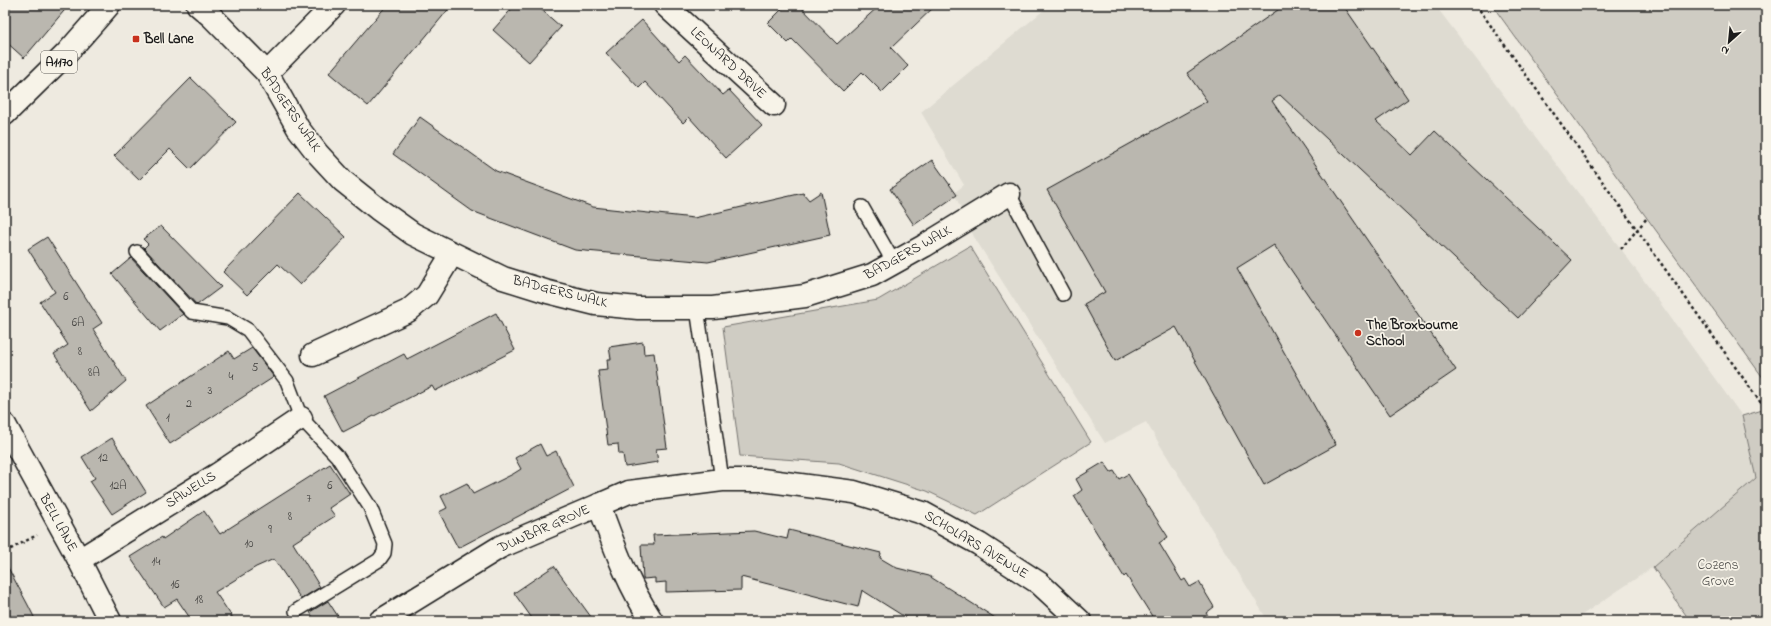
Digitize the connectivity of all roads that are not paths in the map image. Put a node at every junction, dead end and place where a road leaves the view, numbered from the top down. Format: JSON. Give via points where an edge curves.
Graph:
{"nodes":[{"id":1,"x":109,"y":5,"type":"edge"},
{"id":2,"x":198,"y":5,"type":"edge"},
{"id":3,"x":334,"y":5,"type":"edge"},
{"id":4,"x":665,"y":5,"type":"edge"},
{"id":5,"x":267,"y":73,"type":"junction"},
{"id":6,"x":774,"y":105,"type":"dead end"},
{"id":7,"x":5,"y":114,"type":"edge"},
{"id":8,"x":1009,"y":194,"type":"joint"},
{"id":9,"x":862,"y":207,"type":"dead end"},
{"id":10,"x":136,"y":252,"type":"dead end"},
{"id":11,"x":452,"y":254,"type":"junction"},
{"id":12,"x":894,"y":263,"type":"junction"},
{"id":13,"x":1063,"y":294,"type":"dead end"},
{"id":14,"x":697,"y":308,"type":"junction"},
{"id":15,"x":313,"y":355,"type":"dead end"},
{"id":16,"x":301,"y":418,"type":"junction"},
{"id":17,"x":5,"y":425,"type":"edge"},
{"id":18,"x":722,"y":480,"type":"junction"},
{"id":19,"x":599,"y":505,"type":"junction"},
{"id":20,"x":79,"y":560,"type":"junction"},
{"id":21,"x":296,"y":611,"type":"dead end"},
{"id":22,"x":110,"y":621,"type":"edge"},
{"id":23,"x":380,"y":621,"type":"edge"},
{"id":24,"x":652,"y":621,"type":"edge"},
{"id":25,"x":1080,"y":621,"type":"edge"}],
"edges":[{"from":1,"to":7,"type":"street","number":"A1170","via":[[66,54]]},
{"from":2,"to":5,"type":"street","name":"BADGERS WALK"},
{"from":3,"to":5,"type":"street"},
{"from":4,"to":6,"type":"street","name":"LEONARD DRIVE"},
{"from":5,"to":11,"type":"street","name":"BADGERS WALK","via":[[298,128],[343,180],[413,234]]},
{"from":8,"to":12,"type":"street","name":"BADGERS WALK"},
{"from":8,"to":13,"type":"lane"},
{"from":9,"to":12,"type":"lane"},
{"from":10,"to":16,"type":"lane","via":[[192,312],[228,318],[248,330],[287,381]]},
{"from":11,"to":14,"type":"street","name":"BADGERS WALK","via":[[503,278],[596,304],[638,308]]},
{"from":11,"to":15,"type":"street","via":[[427,295],[408,311]]},
{"from":12,"to":14,"type":"street","name":"BADGERS WALK","via":[[872,275],[805,296]]},
{"from":14,"to":18,"type":"lane"},
{"from":16,"to":20,"type":"street","name":"SAWELLS","via":[[218,474]]},
{"from":16,"to":21,"type":"lane","via":[[337,456],[370,507],[385,544],[380,560]]},
{"from":17,"to":20,"type":"street","name":"BELL LANE"},
{"from":18,"to":19,"type":"street","name":"SCHOLARS AVENUE","via":[[629,492]]},
{"from":18,"to":25,"type":"street","name":"SCHOLARS AVENUE","via":[[762,480],[854,492],[923,513],[1039,583]]},
{"from":19,"to":23,"type":"street","name":"DUNBAR GROVE","via":[[500,548]]},
{"from":19,"to":24,"type":"street","name":"DUNBAR GROVE","via":[[623,571]]},
{"from":20,"to":22,"type":"street","name":"BELL LANE"}]}
